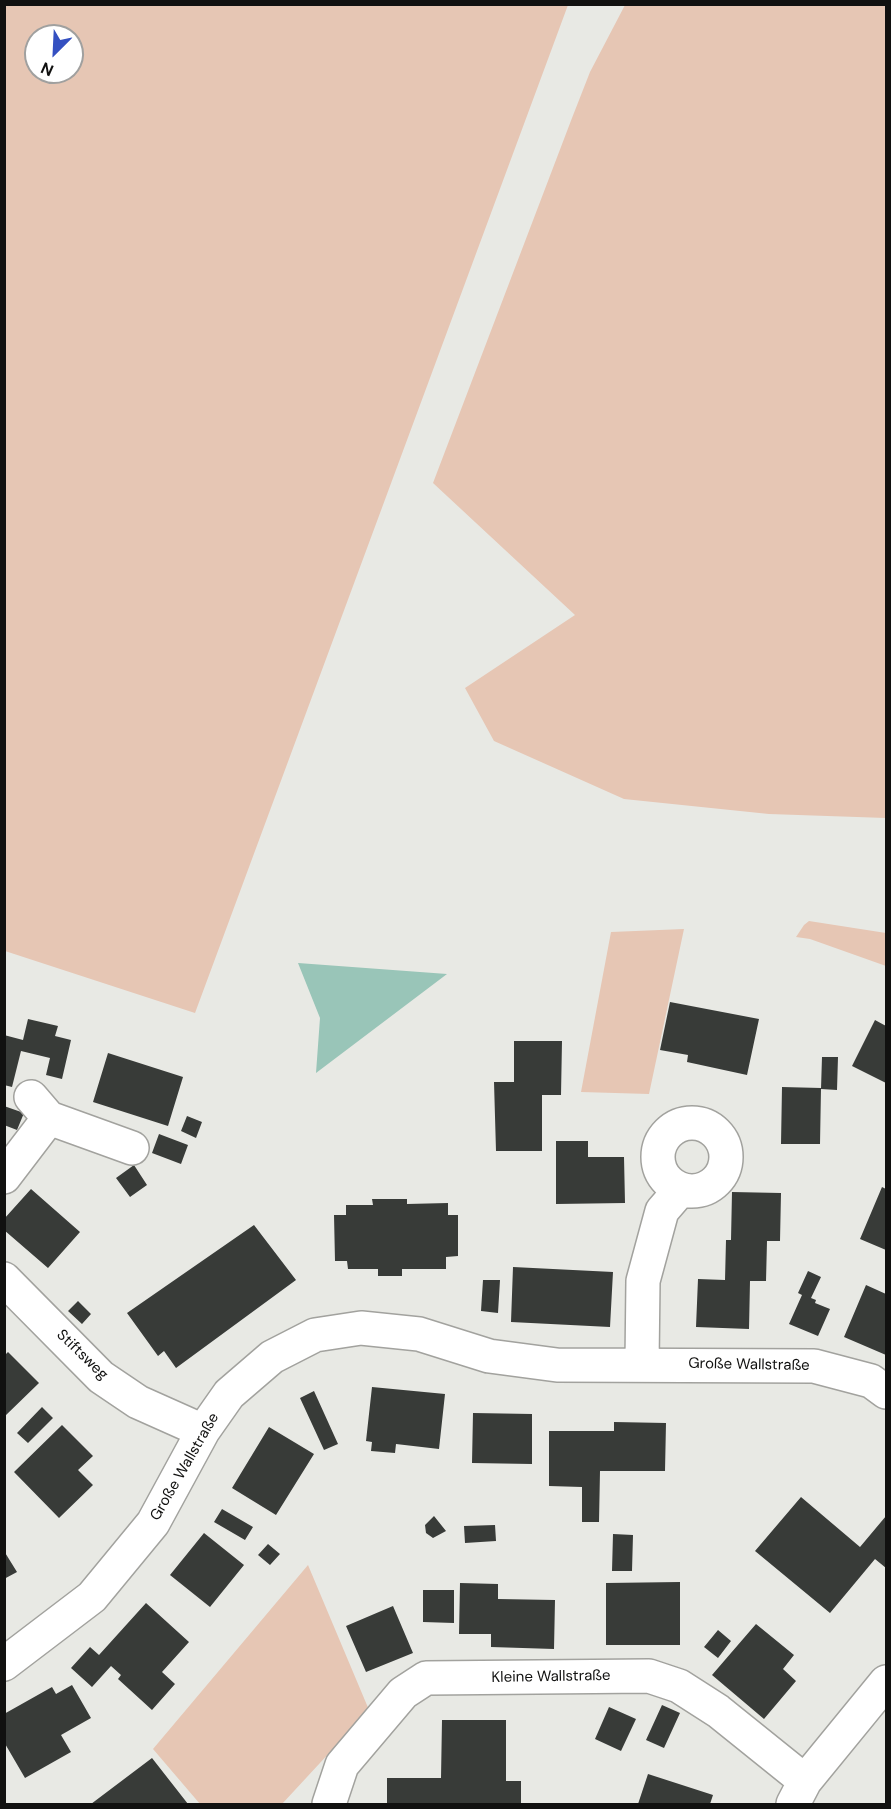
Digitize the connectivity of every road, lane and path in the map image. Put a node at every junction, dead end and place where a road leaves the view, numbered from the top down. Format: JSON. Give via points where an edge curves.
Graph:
{"nodes":[{"id":1,"x":132,"y":1148,"type":"dead end"},
{"id":2,"x":4,"y":1177,"type":"edge"},
{"id":3,"x":681,"y":1189,"type":"dead end"},
{"id":4,"x":4,"y":1279,"type":"edge"},
{"id":5,"x":642,"y":1364,"type":"junction"},
{"id":6,"x":886,"y":1392,"type":"edge"},
{"id":7,"x":203,"y":1431,"type":"junction"},
{"id":8,"x":4,"y":1664,"type":"edge"},
{"id":9,"x":886,"y":1682,"type":"edge"},
{"id":10,"x":799,"y":1793,"type":"edge"},
{"id":11,"x":329,"y":1804,"type":"edge"}],
"edges":[{"from":1,"to":2,"type":"street","via":[[40,1108]]},
{"from":3,"to":5,"type":"street","via":[[662,1210],[643,1281]]},
{"from":4,"to":7,"type":"street","name":"Stiftsweg","via":[[101,1377],[138,1402]]},
{"from":5,"to":6,"type":"street","name":"Große Wallstraße","via":[[814,1366],[871,1381]]},
{"from":5,"to":7,"type":"street","name":"Große Wallstraße","via":[[557,1365],[489,1356],[419,1334],[361,1328],[315,1335],[272,1357],[229,1394]]},
{"from":7,"to":8,"type":"street","name":"Große Wallstraße","via":[[153,1523],[92,1597]]},
{"from":9,"to":10,"type":"street"},
{"from":10,"to":11,"type":"street","name":"Kleine Wallstraße","via":[[718,1711],[679,1686],[649,1676],[426,1678],[397,1699],[342,1765]]}]}
